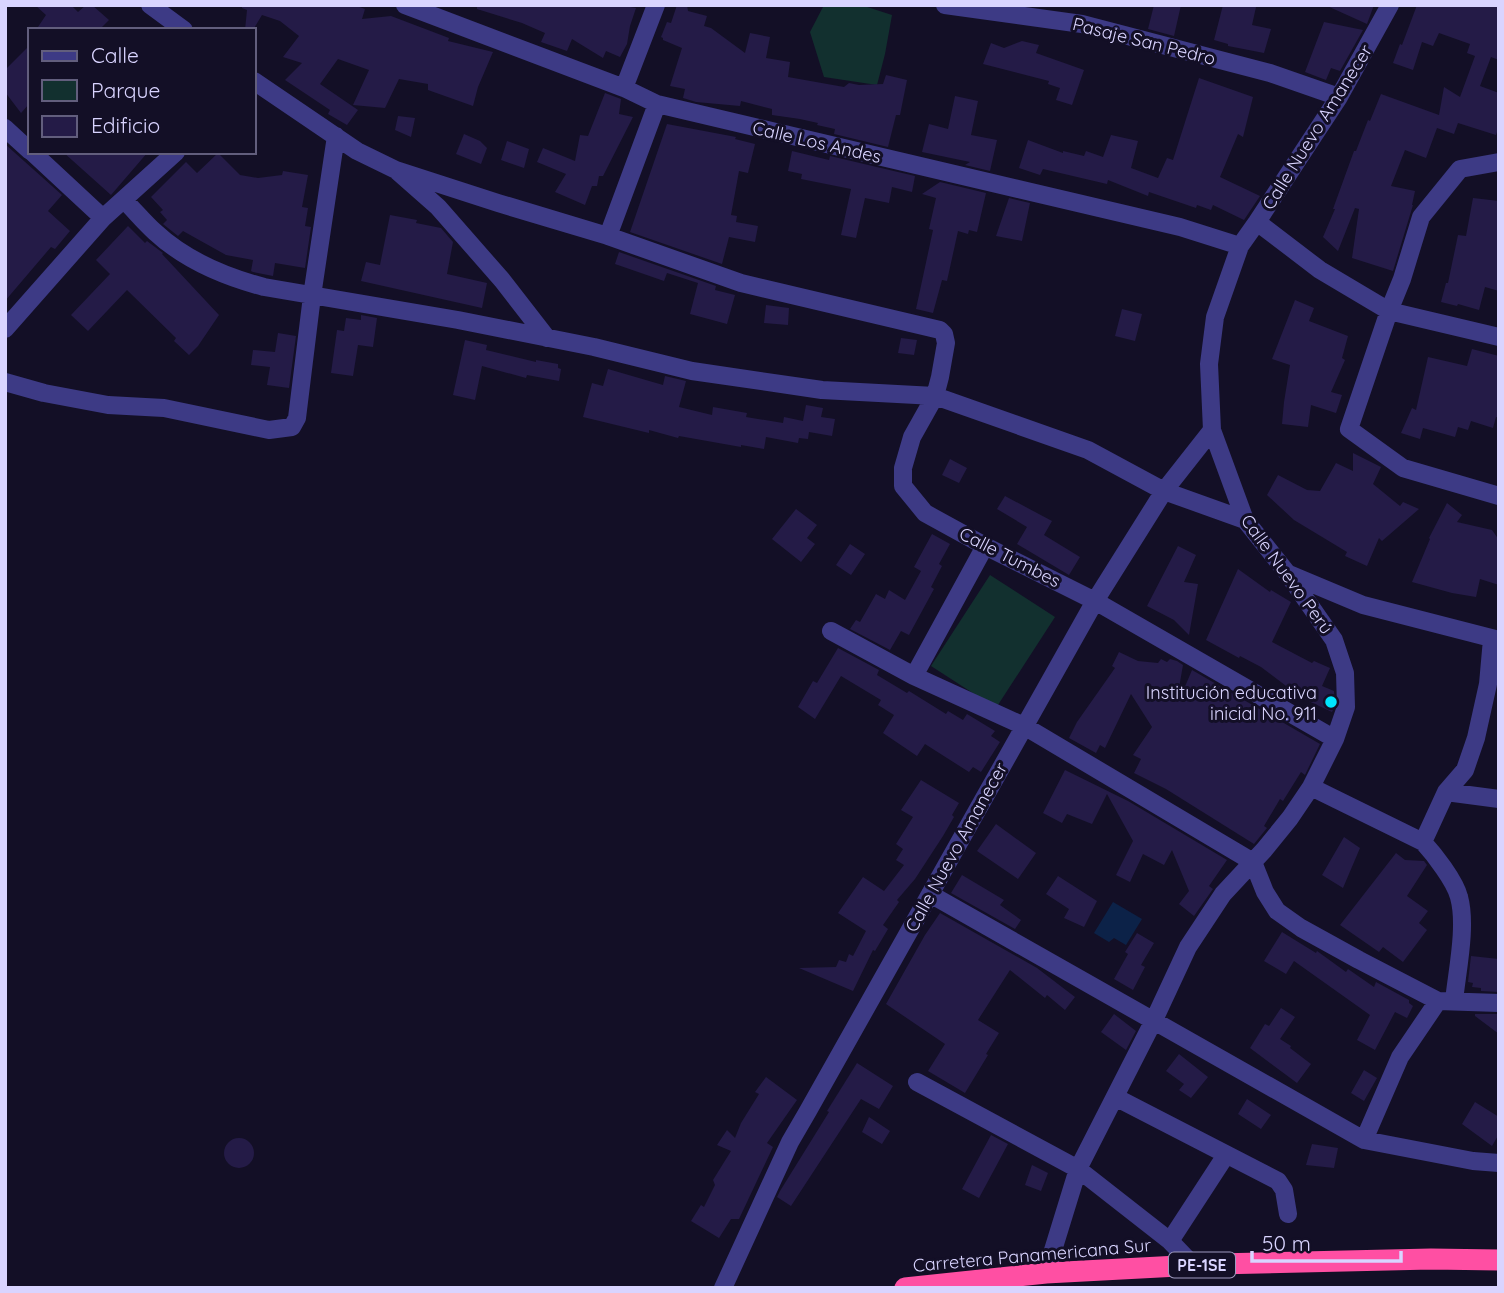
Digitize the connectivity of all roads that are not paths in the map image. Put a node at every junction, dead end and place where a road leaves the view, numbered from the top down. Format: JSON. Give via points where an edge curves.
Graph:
{"nodes":[{"id":1,"x":150,"y":5,"type":"edge"},
{"id":2,"x":405,"y":5,"type":"edge"},
{"id":3,"x":656,"y":5,"type":"edge"},
{"id":4,"x":945,"y":5,"type":"edge"},
{"id":5,"x":1390,"y":5,"type":"edge"},
{"id":6,"x":181,"y":28,"type":"edge"},
{"id":7,"x":256,"y":81,"type":"edge"},
{"id":8,"x":624,"y":88,"type":"junction"},
{"id":9,"x":1339,"y":97,"type":"junction"},
{"id":10,"x":657,"y":104,"type":"junction"},
{"id":11,"x":5,"y":128,"type":"edge"},
{"id":12,"x":336,"y":136,"type":"junction"},
{"id":13,"x":28,"y":148,"type":"edge"},
{"id":14,"x":34,"y":154,"type":"edge"},
{"id":15,"x":174,"y":154,"type":"edge"},
{"id":16,"x":1499,"y":162,"type":"edge"},
{"id":17,"x":396,"y":170,"type":"junction"},
{"id":18,"x":124,"y":200,"type":"junction"},
{"id":19,"x":103,"y":218,"type":"junction"},
{"id":20,"x":1257,"y":222,"type":"junction"},
{"id":21,"x":608,"y":236,"type":"junction"},
{"id":22,"x":1240,"y":246,"type":"junction"},
{"id":23,"x":312,"y":296,"type":"junction"},
{"id":24,"x":1389,"y":311,"type":"junction"},
{"id":25,"x":5,"y":329,"type":"edge"},
{"id":26,"x":1499,"y":337,"type":"edge"},
{"id":27,"x":547,"y":338,"type":"junction"},
{"id":28,"x":5,"y":382,"type":"edge"},
{"id":29,"x":935,"y":396,"type":"junction"},
{"id":30,"x":1212,"y":430,"type":"junction"},
{"id":31,"x":1164,"y":491,"type":"junction"},
{"id":32,"x":1499,"y":496,"type":"edge"},
{"id":33,"x":1245,"y":520,"type":"junction"},
{"id":34,"x":985,"y":545,"type":"junction"},
{"id":35,"x":1288,"y":574,"type":"junction"},
{"id":36,"x":1095,"y":601,"type":"junction"},
{"id":37,"x":831,"y":631,"type":"dead end"},
{"id":38,"x":1495,"y":640,"type":"edge"},
{"id":39,"x":914,"y":676,"type":"junction"},
{"id":40,"x":1024,"y":726,"type":"junction"},
{"id":41,"x":1335,"y":739,"type":"junction"},
{"id":42,"x":1311,"y":786,"type":"junction"},
{"id":43,"x":1446,"y":792,"type":"junction"},
{"id":44,"x":1499,"y":799,"type":"edge"},
{"id":45,"x":1423,"y":842,"type":"junction"},
{"id":46,"x":1253,"y":862,"type":"junction"},
{"id":47,"x":930,"y":894,"type":"junction"},
{"id":48,"x":1446,"y":1001,"type":"junction"},
{"id":49,"x":1499,"y":1003,"type":"edge"},
{"id":50,"x":1154,"y":1020,"type":"junction"},
{"id":51,"x":917,"y":1082,"type":"dead end"},
{"id":52,"x":1115,"y":1097,"type":"junction"},
{"id":53,"x":1364,"y":1140,"type":"junction"},
{"id":54,"x":1226,"y":1155,"type":"junction"},
{"id":55,"x":1499,"y":1163,"type":"edge"},
{"id":56,"x":1078,"y":1170,"type":"junction"},
{"id":57,"x":1288,"y":1214,"type":"dead end"},
{"id":58,"x":1170,"y":1241,"type":"junction"},
{"id":59,"x":1499,"y":1260,"type":"edge"},
{"id":60,"x":1194,"y":1266,"type":"junction"},
{"id":61,"x":1046,"y":1273,"type":"junction"},
{"id":62,"x":723,"y":1288,"type":"edge"},
{"id":63,"x":905,"y":1288,"type":"edge"}],
"edges":[{"from":1,"to":6,"type":"street"},
{"from":2,"to":8,"type":"street","name":"Calle Los Andes"},
{"from":3,"to":8,"type":"street"},
{"from":4,"to":9,"type":"street","name":"Pasaje San Pedro","via":[[1082,24],[1270,73]]},
{"from":5,"to":9,"type":"street","name":"Calle Nuevo Amanecer"},
{"from":7,"to":12,"type":"street"},
{"from":8,"to":10,"type":"street","name":"Calle Los Andes"},
{"from":9,"to":20,"type":"street","name":"Calle Nuevo Amanecer"},
{"from":10,"to":21,"type":"street"},
{"from":10,"to":22,"type":"street","name":"Calle Los Andes","via":[[1181,228]]},
{"from":11,"to":13,"type":"street"},
{"from":12,"to":17,"type":"street"},
{"from":12,"to":23,"type":"street"},
{"from":14,"to":19,"type":"street"},
{"from":15,"to":18,"type":"street"},
{"from":16,"to":24,"type":"street","via":[[1460,169],[1421,217]]},
{"from":17,"to":21,"type":"street"},
{"from":17,"to":27,"type":"street","via":[[438,207]]},
{"from":18,"to":19,"type":"street"},
{"from":18,"to":23,"type":"street","via":[[157,234],[191,258],[235,279]]},
{"from":19,"to":25,"type":"street"},
{"from":20,"to":22,"type":"street","name":"Calle Nuevo Amanecer"},
{"from":20,"to":24,"type":"street","via":[[1320,270]]},
{"from":21,"to":29,"type":"street","via":[[741,283],[940,330],[946,342]]},
{"from":22,"to":30,"type":"street","name":"Calle Nuevo Perú","via":[[1215,317],[1209,364]]},
{"from":23,"to":27,"type":"street"},
{"from":23,"to":28,"type":"street","via":[[297,418],[292,427],[269,430],[164,408],[108,405]]},
{"from":24,"to":26,"type":"street"},
{"from":24,"to":32,"type":"street","via":[[1349,429],[1403,468]]},
{"from":27,"to":29,"type":"street","via":[[692,371],[822,390]]},
{"from":29,"to":31,"type":"street","via":[[1088,450]]},
{"from":29,"to":34,"type":"street","name":"Calle Tumbes","via":[[912,437],[903,468],[904,486],[925,513]]},
{"from":30,"to":31,"type":"street","name":"Calle Nuevo Amanecer"},
{"from":30,"to":33,"type":"street","name":"Calle Nuevo Perú"},
{"from":31,"to":33,"type":"street"},
{"from":31,"to":36,"type":"street","name":"Calle Nuevo Amanecer"},
{"from":33,"to":35,"type":"street","name":"Calle Nuevo Perú"},
{"from":34,"to":36,"type":"street","name":"Calle Tumbes"},
{"from":34,"to":39,"type":"street"},
{"from":35,"to":38,"type":"street","via":[[1363,605]]},
{"from":35,"to":41,"type":"street","name":"Calle Nuevo Perú","via":[[1334,640],[1345,673],[1346,707]]},
{"from":36,"to":40,"type":"street","name":"Calle Nuevo Amanecer"},
{"from":36,"to":41,"type":"street","name":"Calle Tumbes"},
{"from":37,"to":39,"type":"street"},
{"from":38,"to":43,"type":"street","via":[[1476,738],[1465,770]]},
{"from":39,"to":40,"type":"street"},
{"from":40,"to":46,"type":"street"},
{"from":40,"to":47,"type":"street","name":"Calle Nuevo Amanecer"},
{"from":41,"to":42,"type":"street","name":"Calle Nuevo Perú"},
{"from":42,"to":45,"type":"street"},
{"from":42,"to":46,"type":"street","name":"Calle Nuevo Perú"},
{"from":43,"to":44,"type":"street"},
{"from":43,"to":45,"type":"street"},
{"from":45,"to":48,"type":"street","via":[[1459,895],[1462,925]]},
{"from":46,"to":48,"type":"street","via":[[1277,911],[1359,960]]},
{"from":46,"to":50,"type":"street","name":"Calle Nuevo Perú","via":[[1223,894],[1188,947]]},
{"from":47,"to":50,"type":"street"},
{"from":47,"to":62,"type":"street","name":"Calle Nuevo Amanecer","via":[[790,1142]]},
{"from":48,"to":49,"type":"street"},
{"from":48,"to":53,"type":"street","via":[[1400,1057]]},
{"from":50,"to":52,"type":"street","name":"Calle Nuevo Perú"},
{"from":50,"to":53,"type":"street"},
{"from":51,"to":56,"type":"street"},
{"from":52,"to":54,"type":"street"},
{"from":52,"to":56,"type":"street","name":"Calle Nuevo Perú"},
{"from":53,"to":55,"type":"street"},
{"from":54,"to":57,"type":"street","via":[[1278,1181]]},
{"from":54,"to":58,"type":"street"},
{"from":56,"to":58,"type":"street"},
{"from":56,"to":61,"type":"street","name":"Calle Nuevo Perú"},
{"from":58,"to":60,"type":"street"},
{"from":59,"to":60,"type":"highway","name":"Carretera Panamericana Sur","number":"PE-1SE"},
{"from":60,"to":61,"type":"highway","name":"Carretera Panamericana Sur","number":"PE-1SE"},
{"from":61,"to":63,"type":"highway","name":"Carretera Panamericana Sur","number":"PE-1SE"}]}
